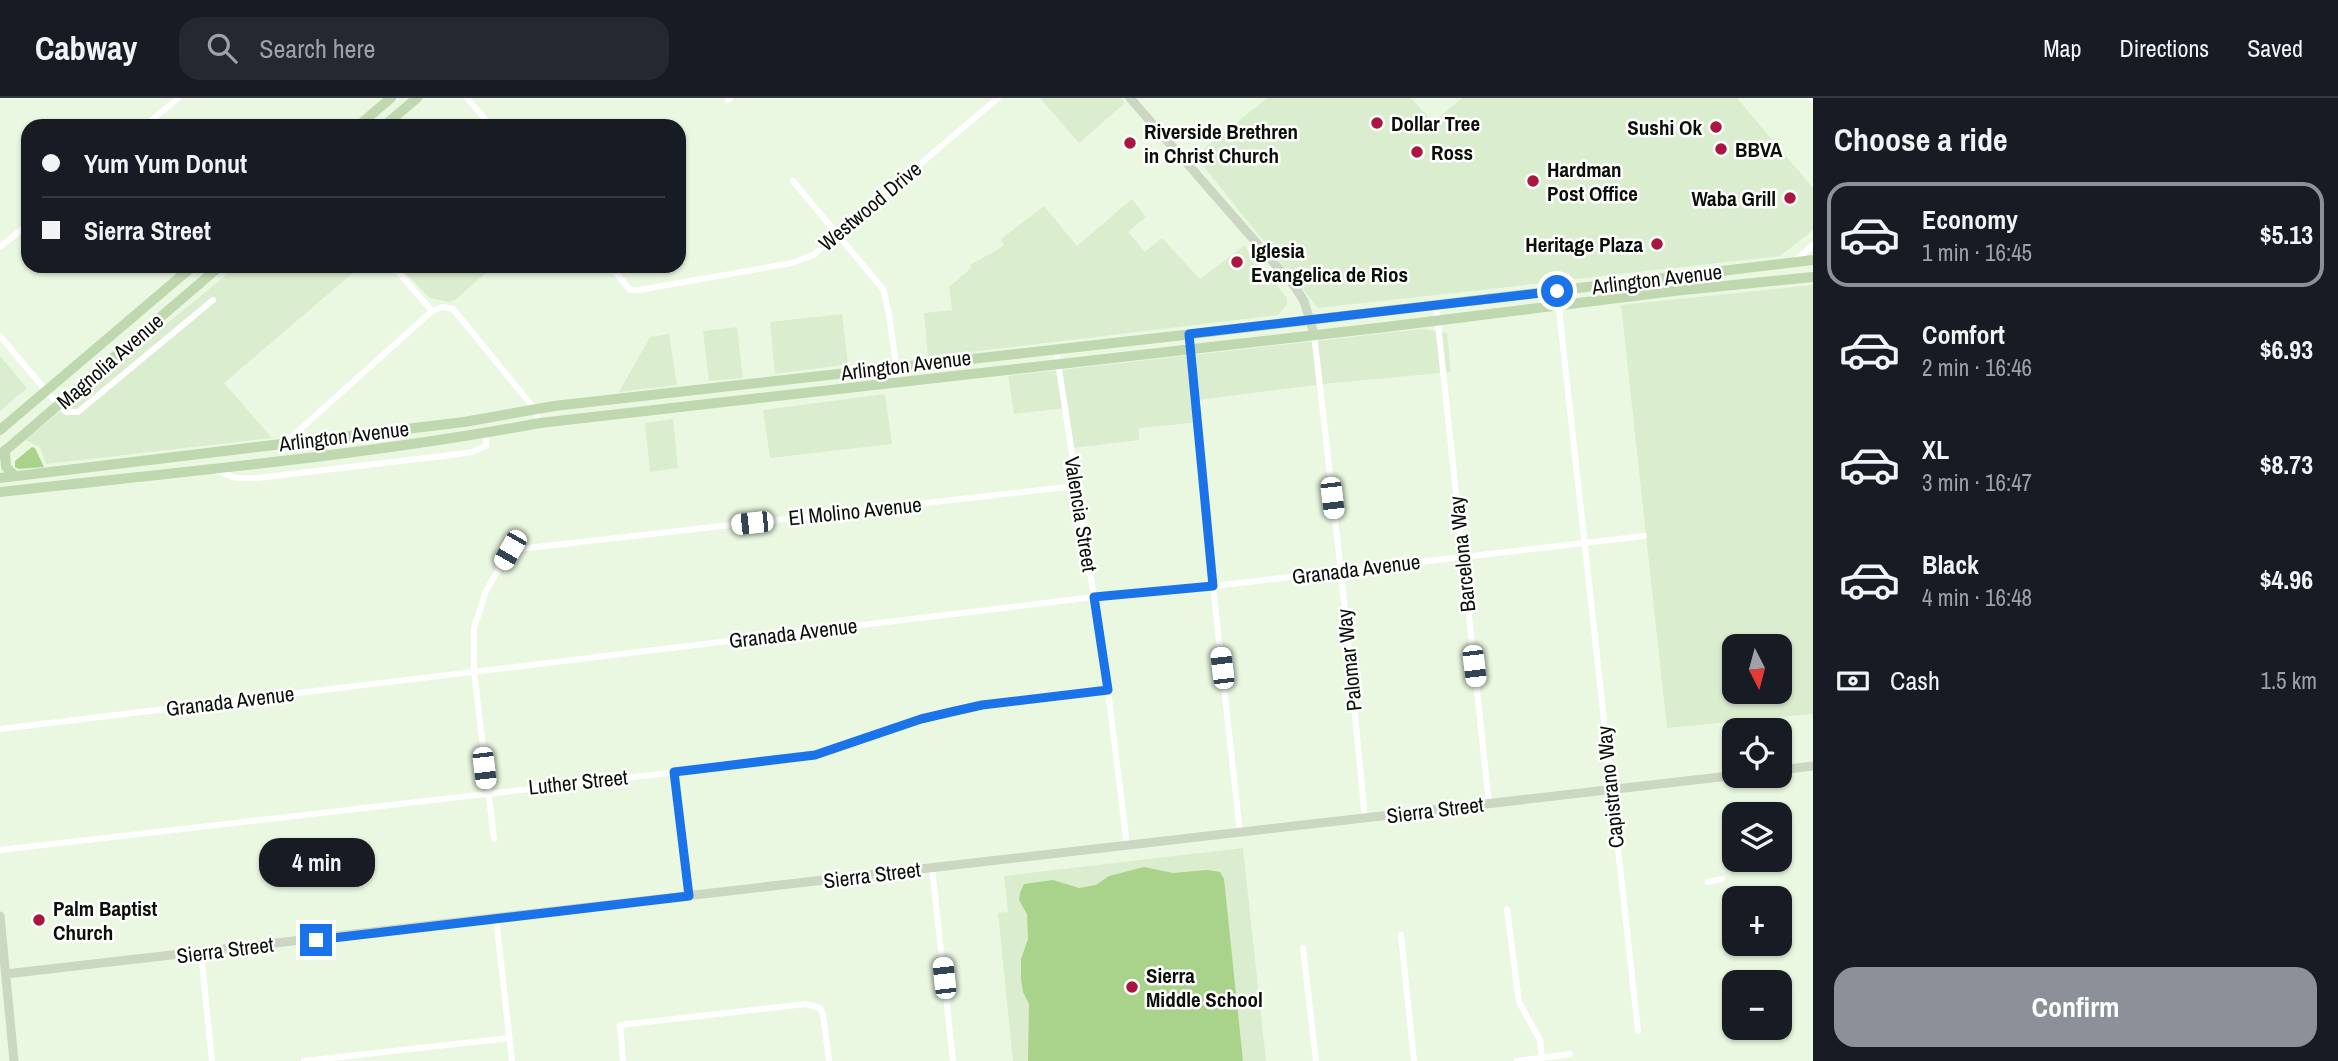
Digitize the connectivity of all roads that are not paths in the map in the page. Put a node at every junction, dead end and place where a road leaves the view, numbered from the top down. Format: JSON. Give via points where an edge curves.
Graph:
{"nodes":[{"id":1,"x":178,"y":98,"type":"edge"},
{"id":2,"x":417,"y":98,"type":"edge"},
{"id":3,"x":467,"y":98,"type":"edge"},
{"id":4,"x":998,"y":98,"type":"edge"},
{"id":5,"x":1130,"y":98,"type":"edge"},
{"id":6,"x":388,"y":99,"type":"edge"},
{"id":7,"x":153,"y":119,"type":"edge"},
{"id":8,"x":366,"y":119,"type":"edge"},
{"id":9,"x":392,"y":119,"type":"edge"},
{"id":10,"x":485,"y":119,"type":"edge"},
{"id":11,"x":793,"y":180,"type":"dead end"},
{"id":12,"x":21,"y":230,"type":"edge"},
{"id":13,"x":837,"y":235,"type":"junction"},
{"id":14,"x":1813,"y":245,"type":"edge"},
{"id":15,"x":0,"y":247,"type":"edge"},
{"id":16,"x":1813,"y":260,"type":"edge"},
{"id":17,"x":1793,"y":262,"type":"junction"},
{"id":18,"x":185,"y":273,"type":"edge"},
{"id":19,"x":212,"y":273,"type":"edge"},
{"id":20,"x":399,"y":273,"type":"edge"},
{"id":21,"x":616,"y":273,"type":"edge"},
{"id":22,"x":1813,"y":277,"type":"edge"},
{"id":23,"x":1557,"y":291,"type":"junction"},
{"id":24,"x":213,"y":300,"type":"dead end"},
{"id":25,"x":1436,"y":304,"type":"junction"},
{"id":26,"x":1559,"y":304,"type":"junction"},
{"id":27,"x":432,"y":312,"type":"junction"},
{"id":28,"x":1309,"y":318,"type":"junction"},
{"id":29,"x":1437,"y":320,"type":"junction"},
{"id":30,"x":1189,"y":334,"type":"junction"},
{"id":31,"x":1314,"y":334,"type":"junction"},
{"id":32,"x":0,"y":336,"type":"edge"},
{"id":33,"x":1191,"y":347,"type":"junction"},
{"id":34,"x":1056,"y":348,"type":"junction"},
{"id":35,"x":1058,"y":364,"type":"junction"},
{"id":36,"x":896,"y":366,"type":"junction"},
{"id":37,"x":898,"y":381,"type":"junction"},
{"id":38,"x":45,"y":391,"type":"junction"},
{"id":39,"x":58,"y":405,"type":"junction"},
{"id":40,"x":534,"y":408,"type":"junction"},
{"id":41,"x":540,"y":423,"type":"junction"},
{"id":42,"x":0,"y":430,"type":"edge"},
{"id":43,"x":486,"y":433,"type":"junction"},
{"id":44,"x":284,"y":444,"type":"junction"},
{"id":45,"x":3,"y":453,"type":"edge"},
{"id":46,"x":327,"y":454,"type":"junction"},
{"id":47,"x":211,"y":468,"type":"junction"},
{"id":48,"x":329,"y":470,"type":"junction"},
{"id":49,"x":15,"y":476,"type":"junction"},
{"id":50,"x":0,"y":478,"type":"edge"},
{"id":51,"x":1076,"y":486,"type":"junction"},
{"id":52,"x":0,"y":492,"type":"edge"},
{"id":53,"x":1644,"y":536,"type":"dead end"},
{"id":54,"x":1586,"y":543,"type":"junction"},
{"id":55,"x":1462,"y":556,"type":"junction"},
{"id":56,"x":1341,"y":571,"type":"junction"},
{"id":57,"x":1213,"y":586,"type":"junction"},
{"id":58,"x":1094,"y":597,"type":"junction"},
{"id":59,"x":474,"y":671,"type":"junction"},
{"id":60,"x":1108,"y":690,"type":"junction"},
{"id":61,"x":0,"y":729,"type":"edge"},
{"id":62,"x":1813,"y":766,"type":"edge"},
{"id":63,"x":1792,"y":769,"type":"edge"},
{"id":64,"x":674,"y":772,"type":"junction"},
{"id":65,"x":1722,"y":777,"type":"edge"},
{"id":66,"x":1610,"y":790,"type":"junction"},
{"id":67,"x":487,"y":793,"type":"junction"},
{"id":68,"x":1489,"y":804,"type":"junction"},
{"id":69,"x":1365,"y":818,"type":"junction"},
{"id":70,"x":1240,"y":832,"type":"junction"},
{"id":71,"x":494,"y":839,"type":"dead end"},
{"id":72,"x":1127,"y":846,"type":"junction"},
{"id":73,"x":0,"y":850,"type":"edge"},
{"id":74,"x":932,"y":868,"type":"junction"},
{"id":75,"x":1721,"y":879,"type":"dead end"},
{"id":76,"x":1708,"y":882,"type":"dead end"},
{"id":77,"x":689,"y":896,"type":"junction"},
{"id":78,"x":1507,"y":909,"type":"dead end"},
{"id":79,"x":0,"y":916,"type":"edge"},
{"id":80,"x":496,"y":918,"type":"junction"},
{"id":81,"x":1401,"y":935,"type":"dead end"},
{"id":82,"x":1303,"y":948,"type":"dead end"},
{"id":83,"x":201,"y":953,"type":"junction"},
{"id":84,"x":6,"y":974,"type":"junction"},
{"id":85,"x":1638,"y":1031,"type":"dead end"},
{"id":86,"x":509,"y":1038,"type":"junction"},
{"id":87,"x":1570,"y":1054,"type":"dead end"},
{"id":88,"x":1542,"y":1058,"type":"junction"},
{"id":89,"x":15,"y":1061,"type":"edge"},
{"id":90,"x":212,"y":1061,"type":"edge"},
{"id":91,"x":304,"y":1061,"type":"edge"},
{"id":92,"x":512,"y":1061,"type":"edge"},
{"id":93,"x":623,"y":1061,"type":"edge"},
{"id":94,"x":829,"y":1061,"type":"edge"},
{"id":95,"x":953,"y":1061,"type":"edge"},
{"id":96,"x":1316,"y":1061,"type":"edge"},
{"id":97,"x":1414,"y":1061,"type":"edge"},
{"id":98,"x":1517,"y":1061,"type":"edge"}],
"edges":[{"from":1,"to":7,"type":"street"},
{"from":2,"to":9,"type":"main road"},
{"from":3,"to":10,"type":"street"},
{"from":4,"to":13,"type":"street","name":"Westwood Drive"},
{"from":5,"to":28,"type":"street","via":[[1295,287]]},
{"from":6,"to":8,"type":"main road"},
{"from":11,"to":13,"type":"street"},
{"from":12,"to":15,"type":"street"},
{"from":13,"to":21,"type":"street","name":"Westwood Drive","via":[[813,255],[792,263],[639,290],[630,289]]},
{"from":13,"to":36,"type":"street","via":[[883,289]]},
{"from":14,"to":17,"type":"street"},
{"from":16,"to":17,"type":"main road","name":"Arlington Avenue"},
{"from":17,"to":23,"type":"main road","name":"Arlington Avenue"},
{"from":18,"to":38,"type":"main road","name":"Magnolia Avenue"},
{"from":19,"to":39,"type":"main road","name":"Magnolia Avenue"},
{"from":20,"to":27,"type":"street"},
{"from":22,"to":26,"type":"main road","name":"Arlington Avenue"},
{"from":23,"to":25,"type":"main road","name":"Arlington Avenue"},
{"from":23,"to":26,"type":"street","name":"Capistrano Way"},
{"from":24,"to":39,"type":"street","via":[[78,412],[66,412]]},
{"from":25,"to":28,"type":"main road","name":"Arlington Avenue"},
{"from":25,"to":29,"type":"street","name":"Barcelona Way"},
{"from":26,"to":29,"type":"main road","name":"Arlington Avenue"},
{"from":26,"to":54,"type":"street","name":"Capistrano Way"},
{"from":27,"to":40,"type":"street","via":[[442,307],[453,309]]},
{"from":27,"to":44,"type":"street"},
{"from":28,"to":30,"type":"main road","name":"Arlington Avenue"},
{"from":28,"to":31,"type":"street"},
{"from":29,"to":31,"type":"main road","name":"Arlington Avenue"},
{"from":29,"to":55,"type":"street","name":"Barcelona Way"},
{"from":30,"to":33,"type":"street"},
{"from":30,"to":34,"type":"main road","name":"Arlington Avenue"},
{"from":31,"to":33,"type":"main road","name":"Arlington Avenue"},
{"from":31,"to":56,"type":"street","name":"Palomar Way"},
{"from":32,"to":38,"type":"street"},
{"from":33,"to":35,"type":"main road","name":"Arlington Avenue"},
{"from":33,"to":57,"type":"street"},
{"from":34,"to":35,"type":"street","name":"Valencia Street"},
{"from":34,"to":36,"type":"main road","name":"Arlington Avenue"},
{"from":35,"to":37,"type":"main road","name":"Arlington Avenue"},
{"from":35,"to":51,"type":"street","name":"Valencia Street"},
{"from":36,"to":37,"type":"street"},
{"from":36,"to":40,"type":"main road","name":"Arlington Avenue"},
{"from":37,"to":41,"type":"main road","name":"Arlington Avenue"},
{"from":38,"to":39,"type":"street"},
{"from":38,"to":42,"type":"main road","name":"Magnolia Avenue"},
{"from":39,"to":45,"type":"main road","name":"Magnolia Avenue"},
{"from":40,"to":41,"type":"street"},
{"from":40,"to":44,"type":"main road","name":"Arlington Avenue","via":[[464,422]]},
{"from":41,"to":43,"type":"main road","name":"Arlington Avenue"},
{"from":43,"to":46,"type":"main road","name":"Arlington Avenue"},
{"from":43,"to":48,"type":"street","via":[[486,446],[472,452]]},
{"from":44,"to":49,"type":"main road","name":"Arlington Avenue"},
{"from":45,"to":49,"type":"main road","via":[[6,467]]},
{"from":46,"to":47,"type":"main road","name":"Arlington Avenue"},
{"from":46,"to":48,"type":"street"},
{"from":47,"to":48,"type":"street","via":[[236,478]]},
{"from":47,"to":52,"type":"main road","name":"Arlington Avenue"},
{"from":49,"to":50,"type":"main road","name":"Arlington Avenue"},
{"from":51,"to":58,"type":"street","name":"Valencia Street"},
{"from":51,"to":59,"type":"street","name":"El Molino Avenue","via":[[510,550],[486,591],[474,628]]},
{"from":53,"to":54,"type":"street"},
{"from":54,"to":55,"type":"street","name":"Granada Avenue"},
{"from":54,"to":66,"type":"street","name":"Capistrano Way"},
{"from":55,"to":56,"type":"street","name":"Granada Avenue"},
{"from":55,"to":68,"type":"street","name":"Barcelona Way"},
{"from":56,"to":57,"type":"street","name":"Granada Avenue"},
{"from":56,"to":69,"type":"street","name":"Palomar Way"},
{"from":57,"to":58,"type":"street","name":"Granada Avenue"},
{"from":57,"to":70,"type":"street"},
{"from":58,"to":59,"type":"street","name":"Granada Avenue"},
{"from":58,"to":60,"type":"street","name":"Valencia Street"},
{"from":59,"to":61,"type":"street","name":"Granada Avenue"},
{"from":59,"to":67,"type":"street"},
{"from":60,"to":64,"type":"street","name":"Luther Street","via":[[982,705],[921,719],[815,755]]},
{"from":60,"to":72,"type":"street","name":"Valencia Street"},
{"from":62,"to":63,"type":"street"},
{"from":64,"to":67,"type":"street","name":"Luther Street"},
{"from":64,"to":77,"type":"street"},
{"from":65,"to":66,"type":"street","name":"Sierra Street"},
{"from":66,"to":68,"type":"street","name":"Sierra Street"},
{"from":66,"to":85,"type":"street","name":"Capistrano Way"},
{"from":67,"to":71,"type":"street"},
{"from":67,"to":73,"type":"street","name":"Luther Street"},
{"from":68,"to":69,"type":"street","name":"Sierra Street"},
{"from":69,"to":70,"type":"street","name":"Sierra Street"},
{"from":70,"to":72,"type":"street","name":"Sierra Street"},
{"from":72,"to":74,"type":"street","name":"Sierra Street"},
{"from":74,"to":77,"type":"street","name":"Sierra Street"},
{"from":74,"to":95,"type":"street"},
{"from":75,"to":76,"type":"street"},
{"from":77,"to":80,"type":"street","name":"Sierra Street"},
{"from":78,"to":88,"type":"street","via":[[1519,1002],[1540,1040]]},
{"from":79,"to":84,"type":"street"},
{"from":80,"to":83,"type":"street","name":"Sierra Street"},
{"from":80,"to":86,"type":"street"},
{"from":81,"to":97,"type":"street"},
{"from":82,"to":96,"type":"street"},
{"from":83,"to":84,"type":"street","name":"Sierra Street"},
{"from":83,"to":90,"type":"street"},
{"from":84,"to":89,"type":"street"},
{"from":86,"to":91,"type":"street"},
{"from":86,"to":92,"type":"street"},
{"from":87,"to":88,"type":"street"},
{"from":88,"to":98,"type":"street"},
{"from":93,"to":94,"type":"street","via":[[620,1025],[806,1004],[820,1008]]}]}
